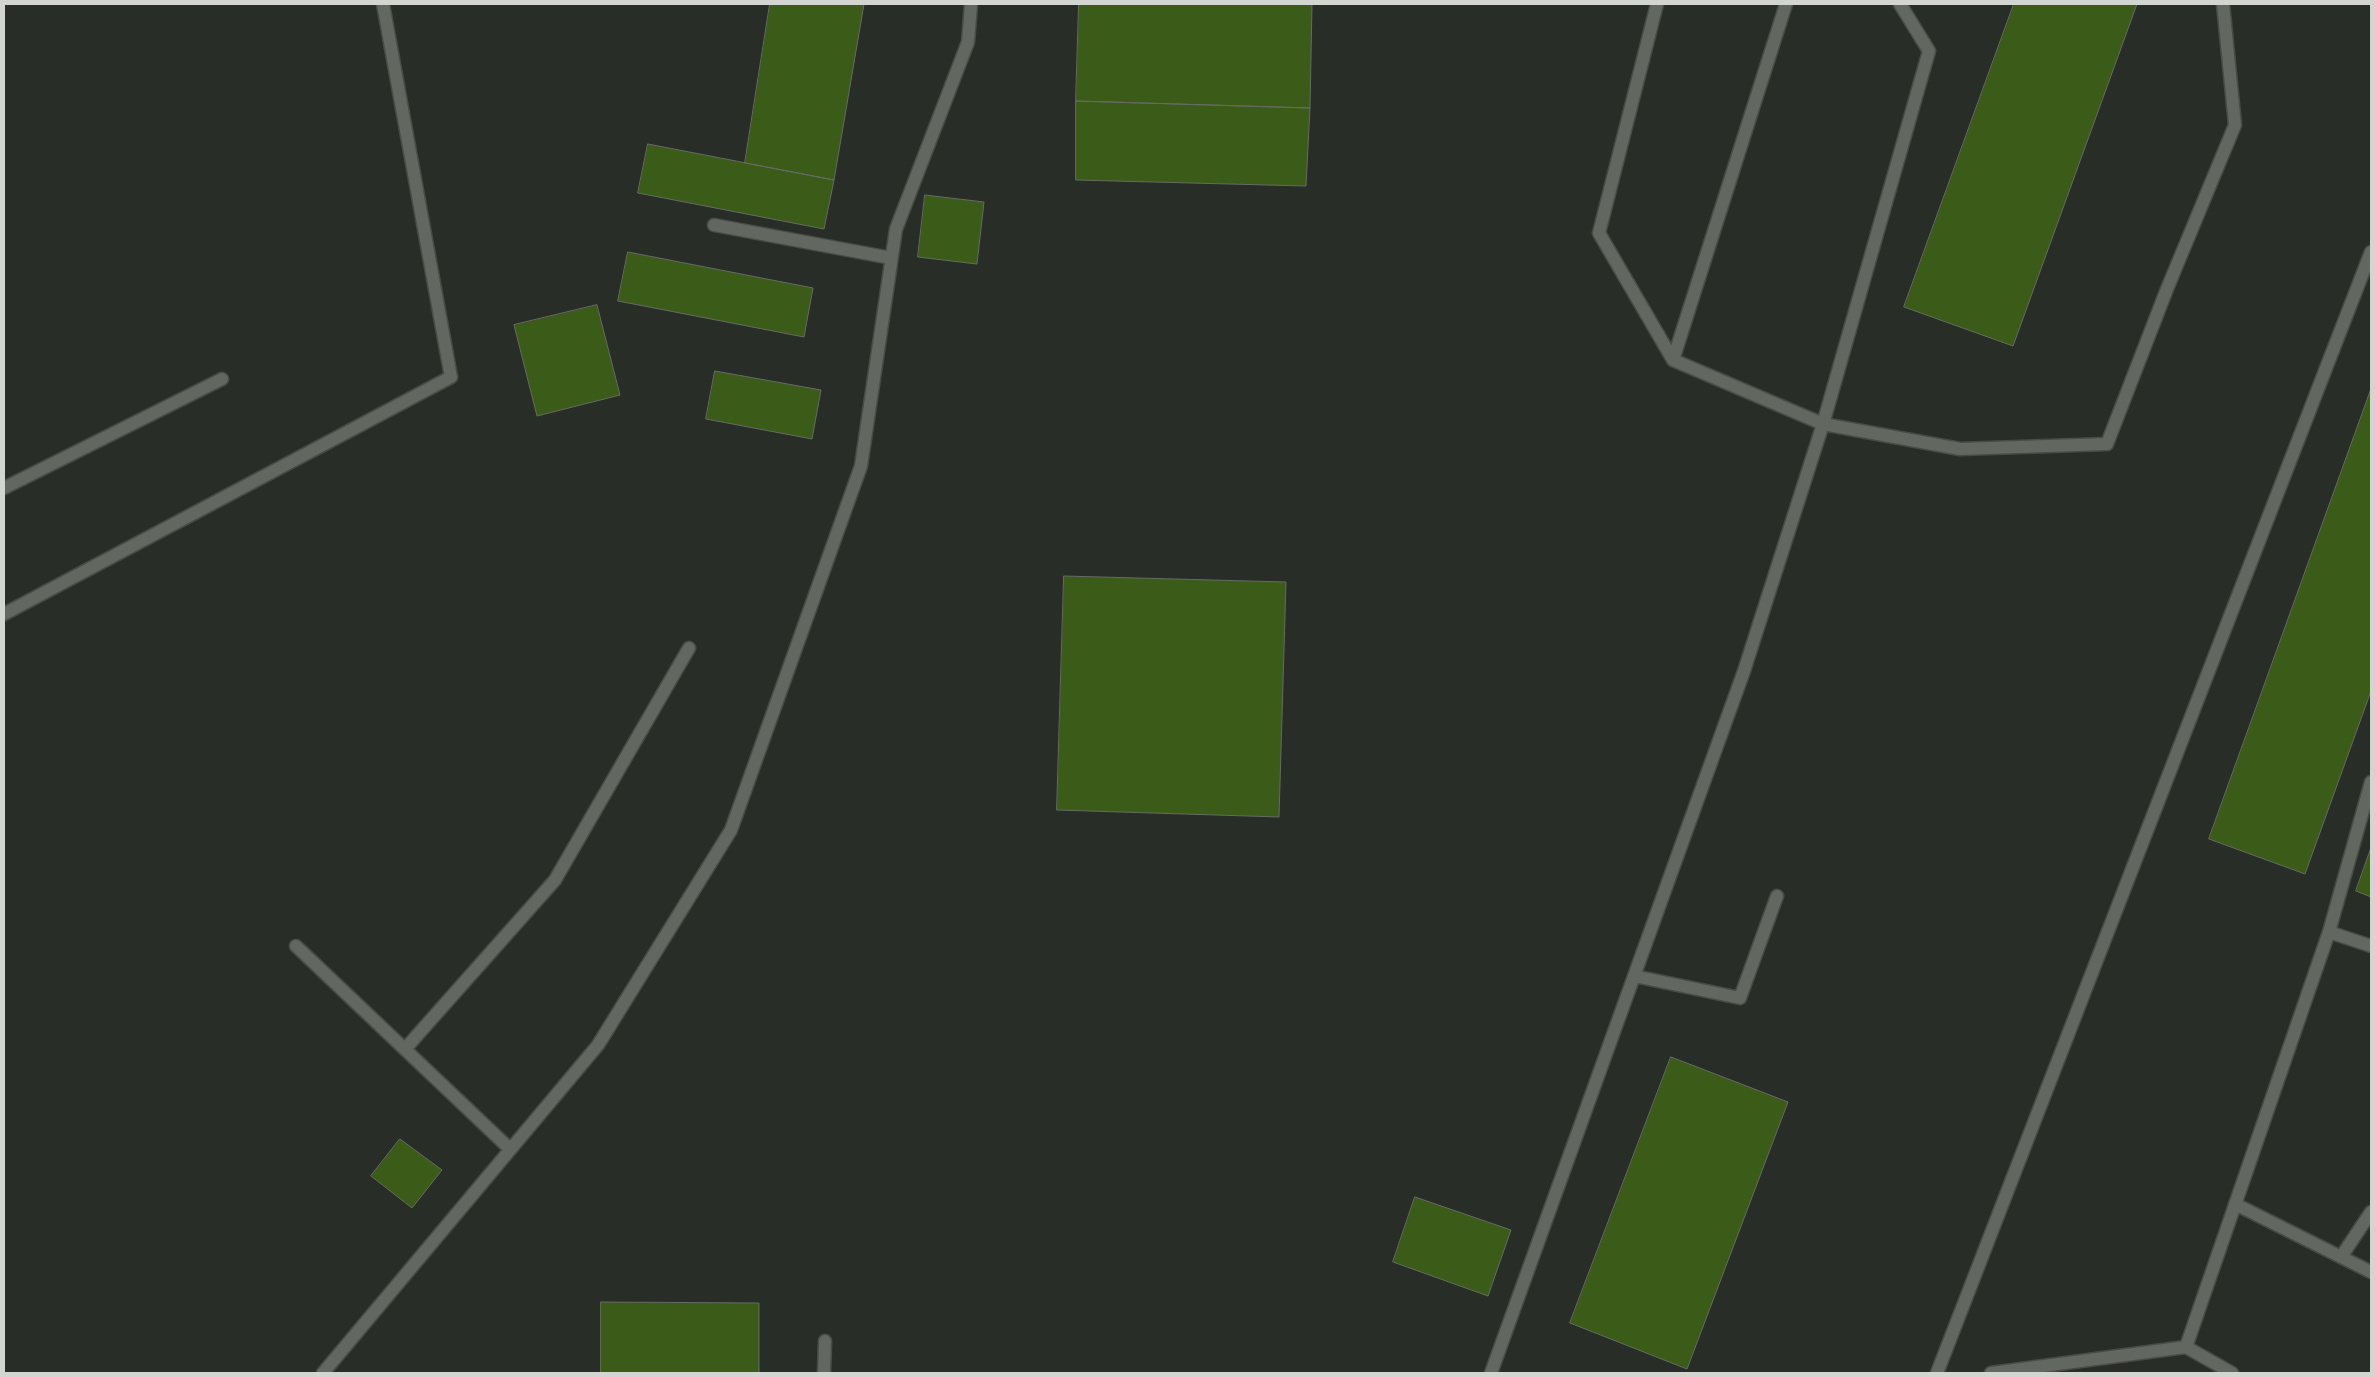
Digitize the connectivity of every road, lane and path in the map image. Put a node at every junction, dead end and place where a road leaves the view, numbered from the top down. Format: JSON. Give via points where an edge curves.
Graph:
{"nodes":[{"id":1,"x":383,"y":4,"type":"edge"},
{"id":2,"x":971,"y":4,"type":"edge"},
{"id":3,"x":1657,"y":4,"type":"edge"},
{"id":4,"x":1786,"y":4,"type":"edge"},
{"id":5,"x":1900,"y":4,"type":"edge"},
{"id":6,"x":2222,"y":4,"type":"edge"},
{"id":7,"x":714,"y":226,"type":"dead end"},
{"id":8,"x":2371,"y":252,"type":"edge"},
{"id":9,"x":892,"y":258,"type":"junction"},
{"id":10,"x":1673,"y":360,"type":"junction"},
{"id":11,"x":222,"y":378,"type":"dead end"},
{"id":12,"x":1823,"y":424,"type":"junction"},
{"id":13,"x":4,"y":488,"type":"edge"},
{"id":14,"x":4,"y":614,"type":"edge"},
{"id":15,"x":689,"y":648,"type":"dead end"},
{"id":16,"x":2371,"y":782,"type":"edge"},
{"id":17,"x":1777,"y":896,"type":"dead end"},
{"id":18,"x":2329,"y":932,"type":"junction"},
{"id":19,"x":296,"y":946,"type":"dead end"},
{"id":20,"x":2371,"y":946,"type":"edge"},
{"id":21,"x":1634,"y":976,"type":"junction"},
{"id":22,"x":405,"y":1049,"type":"junction"},
{"id":23,"x":510,"y":1149,"type":"junction"},
{"id":24,"x":2235,"y":1204,"type":"junction"},
{"id":25,"x":2371,"y":1212,"type":"edge"},
{"id":26,"x":2341,"y":1257,"type":"junction"},
{"id":27,"x":2371,"y":1272,"type":"edge"},
{"id":28,"x":825,"y":1341,"type":"dead end"},
{"id":29,"x":2186,"y":1347,"type":"junction"},
{"id":30,"x":323,"y":1373,"type":"edge"},
{"id":31,"x":824,"y":1373,"type":"edge"},
{"id":32,"x":1491,"y":1373,"type":"edge"},
{"id":33,"x":1936,"y":1373,"type":"edge"},
{"id":34,"x":1991,"y":1373,"type":"edge"},
{"id":35,"x":2232,"y":1373,"type":"edge"}],
"edges":[{"from":1,"to":14,"type":"lane","via":[[451,377]]},
{"from":2,"to":9,"type":"lane","via":[[968,42],[896,229]]},
{"from":3,"to":10,"type":"lane","via":[[1599,233]]},
{"from":4,"to":10,"type":"lane"},
{"from":5,"to":12,"type":"lane","via":[[1929,50]]},
{"from":6,"to":12,"type":"lane","via":[[2235,125],[2107,444],[1960,449]]},
{"from":7,"to":9,"type":"lane"},
{"from":8,"to":33,"type":"lane"},
{"from":9,"to":23,"type":"lane","via":[[861,466],[731,830],[598,1045]]},
{"from":10,"to":12,"type":"lane"},
{"from":11,"to":13,"type":"lane"},
{"from":12,"to":21,"type":"lane","via":[[1744,671]]},
{"from":15,"to":22,"type":"lane","via":[[555,880]]},
{"from":16,"to":18,"type":"lane"},
{"from":17,"to":21,"type":"lane","via":[[1740,998]]},
{"from":18,"to":20,"type":"lane"},
{"from":18,"to":24,"type":"lane"},
{"from":19,"to":22,"type":"lane"},
{"from":21,"to":32,"type":"lane"},
{"from":22,"to":23,"type":"lane"},
{"from":23,"to":30,"type":"lane"},
{"from":24,"to":26,"type":"lane"},
{"from":24,"to":29,"type":"lane"},
{"from":25,"to":26,"type":"lane"},
{"from":26,"to":27,"type":"lane"},
{"from":28,"to":31,"type":"lane"},
{"from":29,"to":34,"type":"lane"},
{"from":29,"to":35,"type":"lane"}]}
